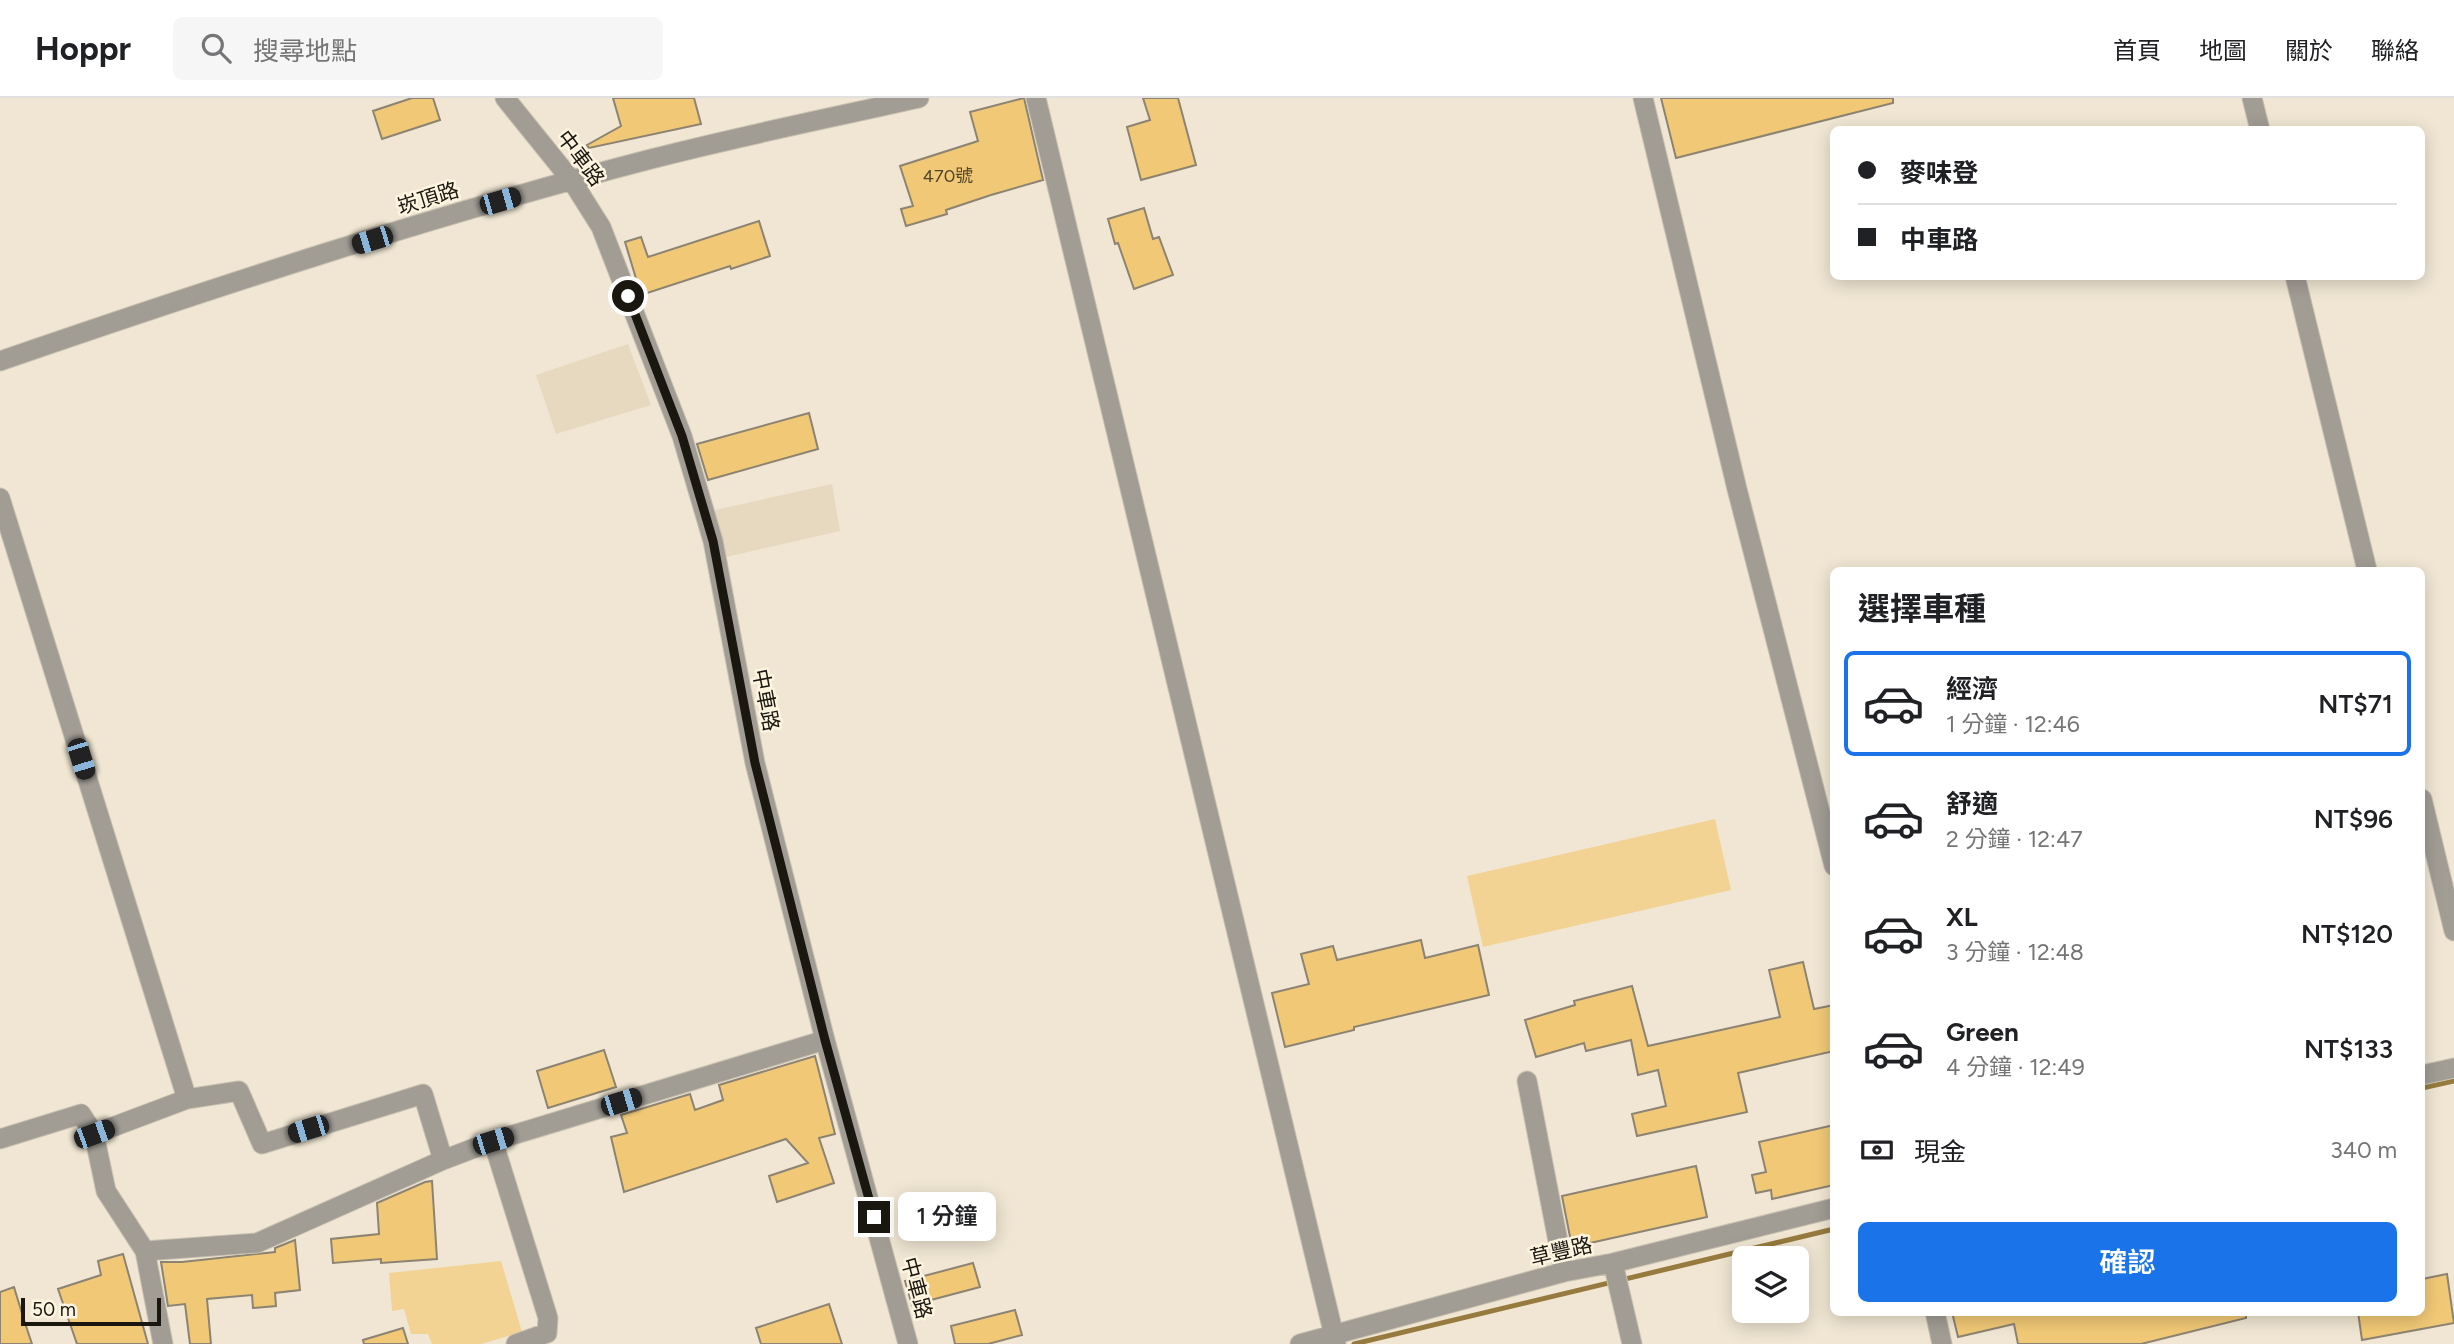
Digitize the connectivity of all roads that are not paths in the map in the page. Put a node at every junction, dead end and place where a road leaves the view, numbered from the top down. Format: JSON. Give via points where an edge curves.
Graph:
{"nodes":[{"id":1,"x":505,"y":98,"type":"edge"},
{"id":2,"x":919,"y":98,"type":"edge"},
{"id":3,"x":1036,"y":98,"type":"edge"},
{"id":4,"x":1643,"y":98,"type":"edge"},
{"id":5,"x":2252,"y":98,"type":"edge"},
{"id":6,"x":2259,"y":126,"type":"edge"},
{"id":7,"x":572,"y":181,"type":"junction"},
{"id":8,"x":2296,"y":280,"type":"edge"},
{"id":9,"x":0,"y":360,"type":"edge"},
{"id":10,"x":0,"y":498,"type":"edge"},
{"id":11,"x":2366,"y":567,"type":"edge"},
{"id":12,"x":2425,"y":811,"type":"edge"},
{"id":13,"x":1830,"y":850,"type":"edge"},
{"id":14,"x":2454,"y":931,"type":"edge"},
{"id":15,"x":825,"y":1040,"type":"junction"},
{"id":16,"x":2454,"y":1068,"type":"edge"},
{"id":17,"x":2425,"y":1074,"type":"edge"},
{"id":18,"x":1527,"y":1081,"type":"dead end"},
{"id":19,"x":187,"y":1099,"type":"junction"},
{"id":20,"x":94,"y":1134,"type":"junction"},
{"id":21,"x":0,"y":1139,"type":"edge"},
{"id":22,"x":493,"y":1141,"type":"junction"},
{"id":23,"x":443,"y":1160,"type":"junction"},
{"id":24,"x":1830,"y":1209,"type":"edge"},
{"id":25,"x":145,"y":1251,"type":"junction"},
{"id":26,"x":1613,"y":1263,"type":"junction"},
{"id":27,"x":1564,"y":1272,"type":"junction"},
{"id":28,"x":1935,"y":1316,"type":"edge"},
{"id":29,"x":1335,"y":1340,"type":"edge"},
{"id":30,"x":163,"y":1344,"type":"edge"},
{"id":31,"x":516,"y":1344,"type":"edge"},
{"id":32,"x":908,"y":1344,"type":"edge"},
{"id":33,"x":1300,"y":1344,"type":"edge"},
{"id":34,"x":1632,"y":1344,"type":"edge"},
{"id":35,"x":1942,"y":1344,"type":"edge"}],
"edges":[{"from":1,"to":7,"type":"street","name":"中車路"},
{"from":2,"to":7,"type":"street","name":"崁頂路"},
{"from":3,"to":29,"type":"street"},
{"from":4,"to":13,"type":"street"},
{"from":5,"to":6,"type":"street"},
{"from":7,"to":9,"type":"street","name":"崁頂路","via":[[188,296]]},
{"from":7,"to":15,"type":"street","name":"中車路","via":[[601,227],[682,436],[713,541],[755,763]]},
{"from":8,"to":11,"type":"street"},
{"from":10,"to":19,"type":"street"},
{"from":12,"to":14,"type":"street"},
{"from":15,"to":22,"type":"street"},
{"from":15,"to":32,"type":"street","name":"中車路"},
{"from":16,"to":17,"type":"street"},
{"from":18,"to":27,"type":"street"},
{"from":19,"to":20,"type":"street"},
{"from":19,"to":23,"type":"street","via":[[239,1091],[262,1144],[424,1094]]},
{"from":20,"to":21,"type":"street","via":[[81,1114]]},
{"from":20,"to":25,"type":"street","via":[[106,1191]]},
{"from":22,"to":23,"type":"street"},
{"from":22,"to":31,"type":"street","via":[[548,1318],[548,1333]]},
{"from":23,"to":25,"type":"street","via":[[257,1242]]},
{"from":24,"to":26,"type":"street","name":"草豐路"},
{"from":25,"to":30,"type":"street"},
{"from":26,"to":27,"type":"street","name":"草豐路"},
{"from":26,"to":34,"type":"street"},
{"from":27,"to":29,"type":"street","name":"草豐路"},
{"from":28,"to":35,"type":"street"},
{"from":29,"to":33,"type":"street","name":"草豐路"}]}
